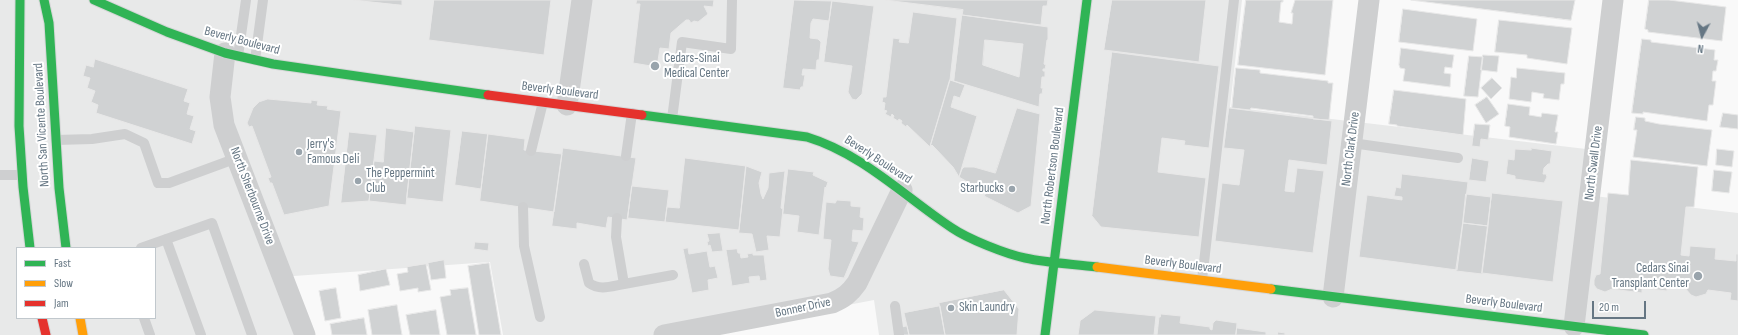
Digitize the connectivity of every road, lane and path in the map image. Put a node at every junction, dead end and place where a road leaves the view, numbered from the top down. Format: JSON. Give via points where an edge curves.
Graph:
{"nodes":[{"id":1,"x":20,"y":0,"type":"edge"},
{"id":2,"x":44,"y":0,"type":"edge"},
{"id":3,"x":94,"y":0,"type":"edge"},
{"id":4,"x":246,"y":0,"type":"edge"},
{"id":5,"x":263,"y":0,"type":"edge"},
{"id":6,"x":582,"y":0,"type":"edge"},
{"id":7,"x":732,"y":0,"type":"edge"},
{"id":8,"x":1087,"y":0,"type":"edge"},
{"id":9,"x":1234,"y":0,"type":"edge"},
{"id":10,"x":1369,"y":0,"type":"edge"},
{"id":11,"x":1613,"y":0,"type":"edge"},
{"id":12,"x":231,"y":55,"type":"junction"},
{"id":13,"x":254,"y":60,"type":"junction"},
{"id":14,"x":543,"y":102,"type":"junction"},
{"id":15,"x":567,"y":105,"type":"junction"},
{"id":16,"x":632,"y":113,"type":"junction"},
{"id":17,"x":672,"y":119,"type":"junction"},
{"id":18,"x":56,"y":140,"type":"junction"},
{"id":19,"x":1352,"y":143,"type":"junction"},
{"id":20,"x":531,"y":150,"type":"dead end"},
{"id":21,"x":626,"y":156,"type":"dead end"},
{"id":22,"x":237,"y":158,"type":"junction"},
{"id":23,"x":1458,"y":158,"type":"dead end"},
{"id":24,"x":0,"y":175,"type":"edge"},
{"id":25,"x":22,"y":175,"type":"junction"},
{"id":26,"x":902,"y":190,"type":"junction"},
{"id":27,"x":522,"y":207,"type":"dead end"},
{"id":28,"x":617,"y":218,"type":"dead end"},
{"id":29,"x":166,"y":239,"type":"junction"},
{"id":30,"x":30,"y":247,"type":"edge"},
{"id":31,"x":66,"y":247,"type":"edge"},
{"id":32,"x":144,"y":247,"type":"edge"},
{"id":33,"x":1054,"y":262,"type":"junction"},
{"id":34,"x":584,"y":264,"type":"dead end"},
{"id":35,"x":673,"y":275,"type":"dead end"},
{"id":36,"x":1202,"y":280,"type":"junction"},
{"id":37,"x":624,"y":284,"type":"junction"},
{"id":38,"x":1333,"y":297,"type":"junction"},
{"id":39,"x":895,"y":306,"type":"dead end"},
{"id":40,"x":540,"y":317,"type":"dead end"},
{"id":41,"x":42,"y":319,"type":"edge"},
{"id":42,"x":80,"y":319,"type":"edge"},
{"id":43,"x":144,"y":319,"type":"edge"},
{"id":44,"x":1574,"y":326,"type":"junction"},
{"id":45,"x":46,"y":335,"type":"edge"},
{"id":46,"x":83,"y":335,"type":"edge"},
{"id":47,"x":150,"y":335,"type":"edge"},
{"id":48,"x":200,"y":335,"type":"edge"},
{"id":49,"x":252,"y":335,"type":"edge"},
{"id":50,"x":305,"y":335,"type":"edge"},
{"id":51,"x":664,"y":335,"type":"edge"},
{"id":52,"x":899,"y":335,"type":"edge"},
{"id":53,"x":1044,"y":335,"type":"edge"},
{"id":54,"x":1644,"y":335,"type":"edge"}],
"edges":[{"from":1,"to":25,"type":"main road","name":"North San Vicente Boulevard","via":[[18,129]]},
{"from":2,"to":18,"type":"main road","name":"North San Vicente Boulevard","via":[[49,23]]},
{"from":3,"to":12,"type":"main road","name":"Beverly Boulevard","via":[[167,32]]},
{"from":4,"to":12,"type":"lane"},
{"from":5,"to":13,"type":"lane"},
{"from":6,"to":15,"type":"street"},
{"from":7,"to":17,"type":"lane","via":[[731,49],[682,42]]},
{"from":8,"to":33,"type":"main road","name":"North Robertson Boulevard"},
{"from":9,"to":36,"type":"lane"},
{"from":10,"to":19,"type":"street","name":"North Clark Drive"},
{"from":11,"to":44,"type":"street","name":"North Swall Drive"},
{"from":12,"to":13,"type":"main road","name":"Beverly Boulevard"},
{"from":12,"to":22,"type":"street","name":"North Sherbourne Drive","via":[[220,98],[224,125]]},
{"from":13,"to":14,"type":"main road","name":"Beverly Boulevard"},
{"from":14,"to":15,"type":"main road","name":"Beverly Boulevard"},
{"from":14,"to":20,"type":"lane"},
{"from":15,"to":16,"type":"main road","name":"Beverly Boulevard"},
{"from":16,"to":17,"type":"main road","name":"Beverly Boulevard"},
{"from":16,"to":21,"type":"lane"},
{"from":17,"to":26,"type":"main road","name":"Beverly Boulevard","via":[[807,137],[827,143]]},
{"from":18,"to":22,"type":"lane","via":[[92,139],[125,134],[144,143],[158,183],[169,183]]},
{"from":18,"to":31,"type":"main road","name":"North San Vicente Boulevard"},
{"from":19,"to":23,"type":"lane"},
{"from":19,"to":38,"type":"street","name":"North Clark Drive"},
{"from":22,"to":50,"type":"street","name":"North Sherbourne Drive"},
{"from":24,"to":25,"type":"lane"},
{"from":25,"to":30,"type":"main road","name":"North San Vicente Boulevard"},
{"from":26,"to":33,"type":"main road","name":"Beverly Boulevard","via":[[953,229],[974,240],[1024,258]]},
{"from":26,"to":51,"type":"street","name":"Bonner Drive","via":[[857,283],[843,298],[832,303]]},
{"from":27,"to":40,"type":"lane","via":[[524,246]]},
{"from":28,"to":37,"type":"lane","via":[[616,237]]},
{"from":29,"to":32,"type":"lane"},
{"from":29,"to":48,"type":"lane"},
{"from":29,"to":49,"type":"lane","via":[[212,223]]},
{"from":33,"to":36,"type":"main road","name":"Beverly Boulevard"},
{"from":33,"to":53,"type":"main road","name":"North Robertson Boulevard"},
{"from":34,"to":37,"type":"lane","via":[[589,283],[594,287]]},
{"from":35,"to":37,"type":"lane"},
{"from":36,"to":38,"type":"main road","name":"Beverly Boulevard"},
{"from":38,"to":44,"type":"main road","name":"Beverly Boulevard"},
{"from":39,"to":52,"type":"lane"},
{"from":41,"to":45,"type":"main road"},
{"from":42,"to":46,"type":"main road"},
{"from":43,"to":47,"type":"lane"},
{"from":44,"to":54,"type":"main road","name":"Beverly Boulevard"}]}
